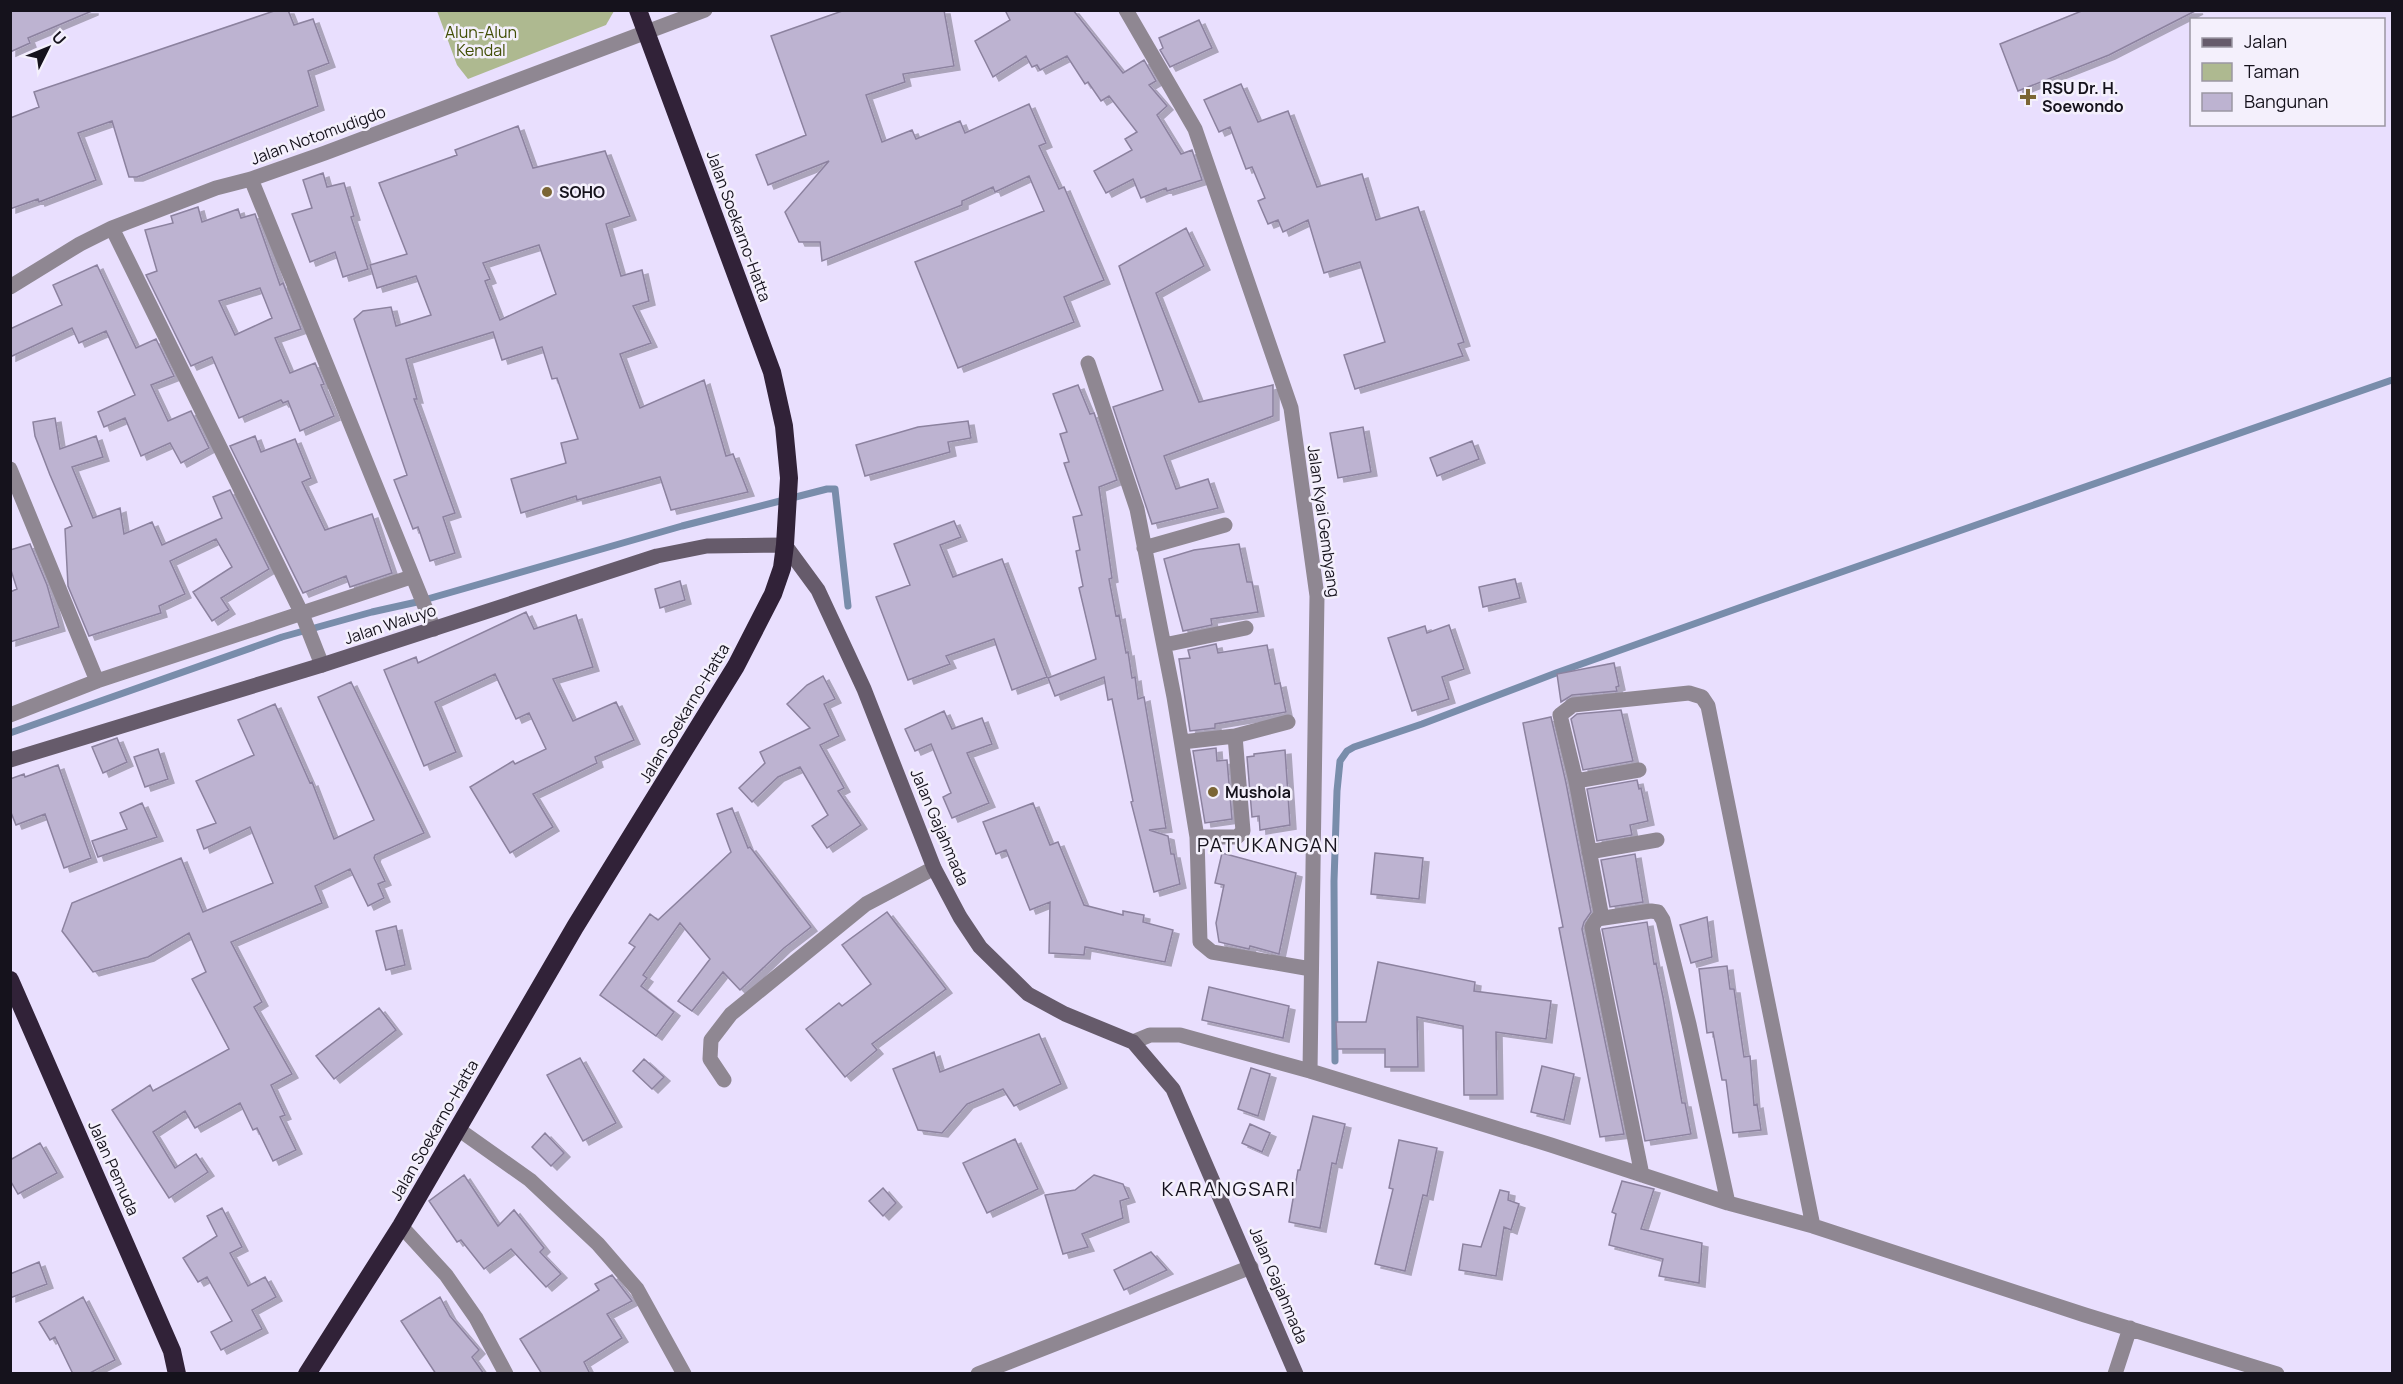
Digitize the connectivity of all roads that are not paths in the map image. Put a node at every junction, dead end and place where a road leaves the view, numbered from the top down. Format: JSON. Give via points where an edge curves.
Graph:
{"nodes":[{"id":1,"x":638,"y":10,"type":"edge"},
{"id":2,"x":705,"y":10,"type":"edge"},
{"id":3,"x":1126,"y":10,"type":"edge"},
{"id":4,"x":645,"y":34,"type":"junction"},
{"id":5,"x":251,"y":178,"type":"junction"},
{"id":6,"x":112,"y":228,"type":"junction"},
{"id":7,"x":10,"y":287,"type":"edge"},
{"id":8,"x":1088,"y":363,"type":"dead end"},
{"id":9,"x":10,"y":469,"type":"edge"},
{"id":10,"x":1225,"y":525,"type":"dead end"},
{"id":11,"x":785,"y":544,"type":"junction"},
{"id":12,"x":1144,"y":548,"type":"junction"},
{"id":13,"x":413,"y":581,"type":"junction"},
{"id":14,"x":303,"y":619,"type":"junction"},
{"id":15,"x":431,"y":622,"type":"junction"},
{"id":16,"x":1246,"y":628,"type":"dead end"},
{"id":17,"x":1164,"y":645,"type":"junction"},
{"id":18,"x":319,"y":658,"type":"junction"},
{"id":19,"x":98,"y":681,"type":"junction"},
{"id":20,"x":10,"y":715,"type":"edge"},
{"id":21,"x":1288,"y":722,"type":"dead end"},
{"id":22,"x":1235,"y":736,"type":"junction"},
{"id":23,"x":1182,"y":742,"type":"junction"},
{"id":24,"x":10,"y":760,"type":"edge"},
{"id":25,"x":1639,"y":770,"type":"dead end"},
{"id":26,"x":1576,"y":781,"type":"junction"},
{"id":27,"x":1197,"y":837,"type":"junction"},
{"id":28,"x":1657,"y":840,"type":"dead end"},
{"id":29,"x":1589,"y":852,"type":"junction"},
{"id":30,"x":934,"y":868,"type":"junction"},
{"id":31,"x":1602,"y":918,"type":"junction"},
{"id":32,"x":1311,"y":969,"type":"junction"},
{"id":33,"x":10,"y":980,"type":"edge"},
{"id":34,"x":1133,"y":1042,"type":"junction"},
{"id":35,"x":1310,"y":1071,"type":"junction"},
{"id":36,"x":724,"y":1080,"type":"dead end"},
{"id":37,"x":458,"y":1129,"type":"junction"},
{"id":38,"x":1642,"y":1174,"type":"junction"},
{"id":39,"x":1728,"y":1203,"type":"junction"},
{"id":40,"x":401,"y":1226,"type":"junction"},
{"id":41,"x":1813,"y":1226,"type":"junction"},
{"id":42,"x":1251,"y":1266,"type":"junction"},
{"id":43,"x":2130,"y":1328,"type":"junction"},
{"id":44,"x":177,"y":1374,"type":"edge"},
{"id":45,"x":308,"y":1374,"type":"edge"},
{"id":46,"x":506,"y":1374,"type":"edge"},
{"id":47,"x":684,"y":1374,"type":"edge"},
{"id":48,"x":978,"y":1374,"type":"edge"},
{"id":49,"x":1296,"y":1374,"type":"edge"},
{"id":50,"x":2115,"y":1374,"type":"edge"},
{"id":51,"x":2277,"y":1374,"type":"edge"}],
"edges":[{"from":1,"to":4,"type":"highway","name":"Jalan Soekarno-Hatta"},
{"from":2,"to":4,"type":"street","name":"Jalan Notomudigdo"},
{"from":3,"to":32,"type":"street","name":"Jalan Kyai Gembyang","via":[[1195,129],[1291,408],[1317,596]]},
{"from":4,"to":5,"type":"street","name":"Jalan Notomudigdo"},
{"from":4,"to":11,"type":"highway","name":"Jalan Soekarno-Hatta","via":[[772,372],[784,426],[789,478]]},
{"from":5,"to":6,"type":"street","name":"Jalan Notomudigdo"},
{"from":5,"to":13,"type":"street"},
{"from":6,"to":7,"type":"street","name":"Jalan Notomudigdo"},
{"from":6,"to":14,"type":"street"},
{"from":8,"to":12,"type":"street","via":[[1137,509]]},
{"from":9,"to":19,"type":"street"},
{"from":10,"to":12,"type":"street"},
{"from":11,"to":15,"type":"street","name":"Jalan Waluyo","via":[[707,546],[657,556]]},
{"from":11,"to":30,"type":"street","name":"Jalan Gajahmada","via":[[818,590],[836,627]]},
{"from":11,"to":37,"type":"highway","name":"Jalan Soekarno-Hatta","via":[[773,594],[736,666],[569,937]]},
{"from":12,"to":17,"type":"street"},
{"from":13,"to":14,"type":"street"},
{"from":13,"to":15,"type":"street"},
{"from":14,"to":18,"type":"street"},
{"from":14,"to":19,"type":"street"},
{"from":15,"to":18,"type":"street","name":"Jalan Waluyo"},
{"from":16,"to":17,"type":"street"},
{"from":17,"to":23,"type":"street"},
{"from":18,"to":24,"type":"street","name":"Jalan Waluyo"},
{"from":19,"to":20,"type":"street"},
{"from":21,"to":22,"type":"street"},
{"from":22,"to":23,"type":"street"},
{"from":22,"to":27,"type":"street","via":[[1243,831],[1237,837]]},
{"from":23,"to":27,"type":"street"},
{"from":25,"to":26,"type":"street"},
{"from":26,"to":29,"type":"street"},
{"from":26,"to":41,"type":"street","via":[[1560,715],[1568,707],[1689,693],[1702,697],[1708,706]]},
{"from":27,"to":32,"type":"street","via":[[1200,942],[1205,948]]},
{"from":28,"to":29,"type":"street"},
{"from":29,"to":31,"type":"street"},
{"from":30,"to":34,"type":"street","name":"Jalan Gajahmada","via":[[980,947],[1028,994]]},
{"from":30,"to":36,"type":"street","via":[[866,904],[731,1014],[711,1040],[710,1059]]},
{"from":31,"to":38,"type":"street","via":[[1592,927]]},
{"from":31,"to":39,"type":"street","via":[[1651,911],[1661,915]]},
{"from":32,"to":35,"type":"street","name":"Jalan Kyai Gembyang"},
{"from":33,"to":44,"type":"highway","name":"Jalan Pemuda","via":[[172,1351]]},
{"from":34,"to":35,"type":"street","via":[[1150,1035],[1180,1035]]},
{"from":34,"to":42,"type":"street","name":"Jalan Gajahmada","via":[[1173,1089]]},
{"from":35,"to":38,"type":"street"},
{"from":37,"to":40,"type":"highway","name":"Jalan Soekarno-Hatta"},
{"from":37,"to":47,"type":"street","via":[[530,1180],[598,1244],[637,1289]]},
{"from":38,"to":39,"type":"street"},
{"from":39,"to":41,"type":"street"},
{"from":40,"to":45,"type":"highway","name":"Jalan Soekarno-Hatta"},
{"from":40,"to":46,"type":"street","via":[[446,1275],[476,1318]]},
{"from":41,"to":43,"type":"street"},
{"from":42,"to":48,"type":"street"},
{"from":42,"to":49,"type":"street","name":"Jalan Gajahmada"},
{"from":43,"to":50,"type":"street"},
{"from":43,"to":51,"type":"street"}]}
